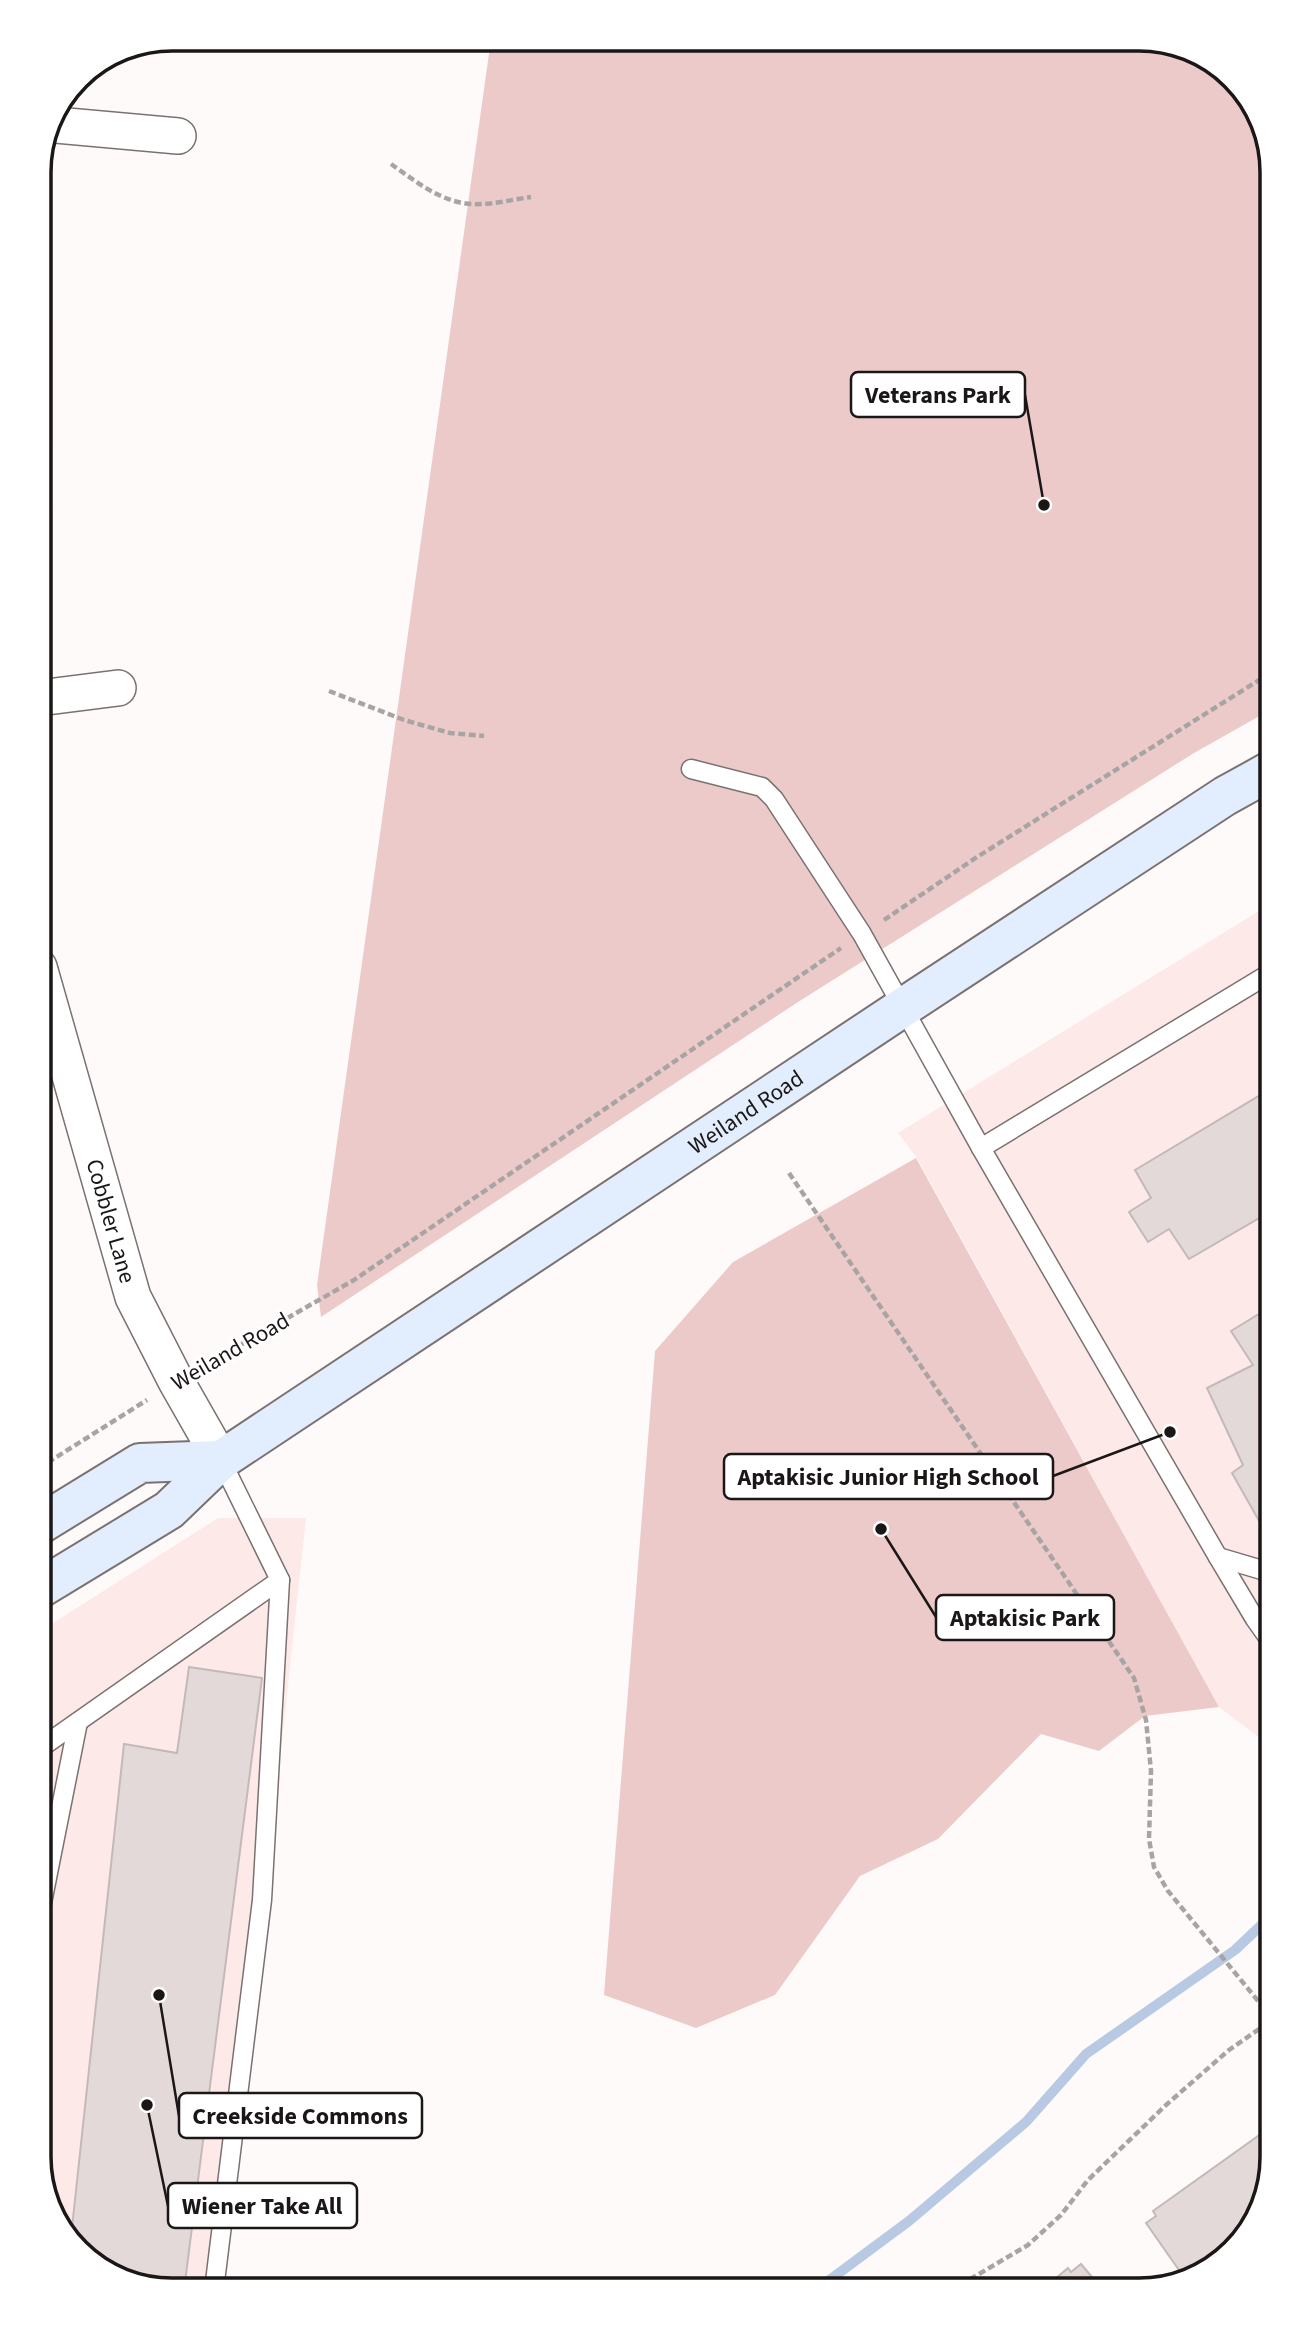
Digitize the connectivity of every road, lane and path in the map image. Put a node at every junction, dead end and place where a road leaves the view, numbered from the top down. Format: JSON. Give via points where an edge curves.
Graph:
{"nodes":[{"id":1,"x":60,"y":125,"type":"edge"},
{"id":2,"x":178,"y":136,"type":"dead end"},
{"id":3,"x":391,"y":164,"type":"dead end"},
{"id":4,"x":531,"y":197,"type":"dead end"},
{"id":5,"x":118,"y":688,"type":"dead end"},
{"id":6,"x":329,"y":691,"type":"dead end"},
{"id":7,"x":51,"y":696,"type":"edge"},
{"id":8,"x":485,"y":736,"type":"dead end"},
{"id":9,"x":691,"y":769,"type":"dead end"},
{"id":10,"x":1260,"y":776,"type":"edge"},
{"id":11,"x":1260,"y":979,"type":"edge"},
{"id":12,"x":902,"y":1008,"type":"junction"},
{"id":13,"x":51,"y":1051,"type":"edge"},
{"id":14,"x":981,"y":1148,"type":"junction"},
{"id":15,"x":789,"y":1173,"type":"dead end"},
{"id":16,"x":422,"y":1235,"type":"dead end"},
{"id":17,"x":176,"y":1381,"type":"junction"},
{"id":18,"x":51,"y":1460,"type":"edge"},
{"id":19,"x":221,"y":1460,"type":"junction"},
{"id":20,"x":51,"y":1517,"type":"edge"},
{"id":21,"x":1218,"y":1557,"type":"junction"},
{"id":22,"x":1260,"y":1569,"type":"edge"},
{"id":23,"x":279,"y":1580,"type":"junction"},
{"id":24,"x":51,"y":1581,"type":"edge"},
{"id":25,"x":1260,"y":1626,"type":"edge"},
{"id":26,"x":78,"y":1722,"type":"junction"},
{"id":27,"x":51,"y":1740,"type":"edge"},
{"id":28,"x":51,"y":1854,"type":"edge"},
{"id":29,"x":1260,"y":2004,"type":"edge"},
{"id":30,"x":1260,"y":2028,"type":"edge"},
{"id":31,"x":215,"y":2278,"type":"edge"},
{"id":32,"x":972,"y":2278,"type":"edge"}],
"edges":[{"from":1,"to":2,"type":"street"},
{"from":3,"to":4,"type":"path","via":[[424,187],[459,202],[487,204]]},
{"from":5,"to":7,"type":"street"},
{"from":6,"to":8,"type":"path","via":[[404,720],[450,733]]},
{"from":9,"to":12,"type":"lane","via":[[762,787],[774,799],[862,934]]},
{"from":10,"to":12,"type":"main road","name":"Weiland Road"},
{"from":11,"to":14,"type":"lane"},
{"from":12,"to":14,"type":"lane"},
{"from":12,"to":19,"type":"main road","name":"Weiland Road"},
{"from":13,"to":17,"type":"street","name":"Cobbler Lane","via":[[133,1297]]},
{"from":14,"to":21,"type":"lane"},
{"from":15,"to":29,"type":"path","via":[[1134,1678],[1147,1733],[1149,1839],[1154,1867],[1168,1891]]},
{"from":16,"to":17,"type":"path","name":"Weiland Road","via":[[354,1280]]},
{"from":17,"to":18,"type":"path","name":"Weiland Road"},
{"from":17,"to":19,"type":"street","name":"Cobbler Lane"},
{"from":19,"to":20,"type":"main road","via":[[140,1463]]},
{"from":19,"to":23,"type":"lane"},
{"from":19,"to":24,"type":"main road","name":"Weiland Road","via":[[169,1510]]},
{"from":21,"to":22,"type":"lane"},
{"from":21,"to":25,"type":"lane"},
{"from":23,"to":26,"type":"lane"},
{"from":23,"to":31,"type":"lane","via":[[262,1899]]},
{"from":26,"to":27,"type":"lane"},
{"from":26,"to":28,"type":"lane"},
{"from":30,"to":32,"type":"path","via":[[1166,2105],[1028,2245]]}]}
